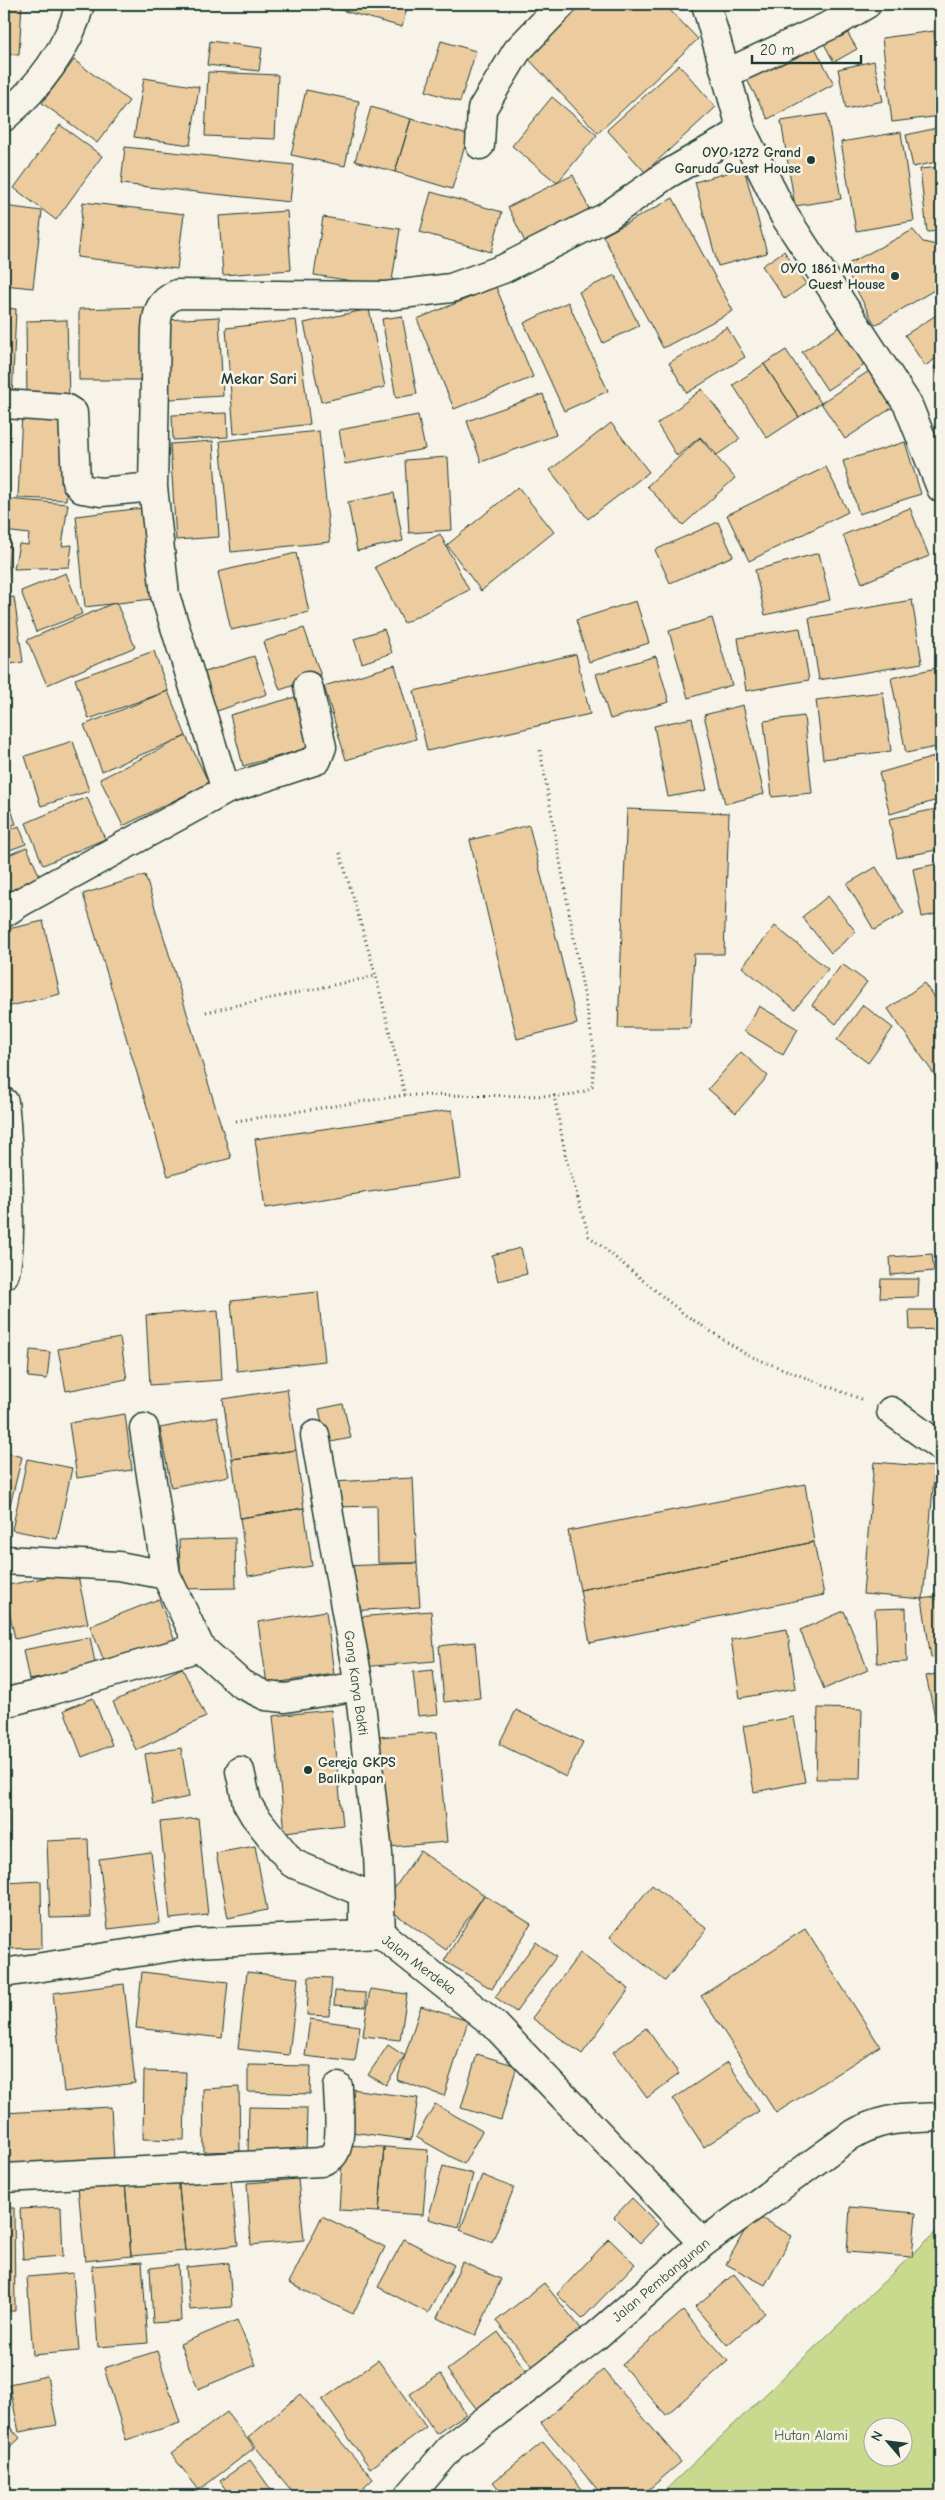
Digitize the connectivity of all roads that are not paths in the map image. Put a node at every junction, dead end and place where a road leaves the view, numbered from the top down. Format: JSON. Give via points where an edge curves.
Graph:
{"nodes":[{"id":1,"x":80,"y":4,"type":"edge"},
{"id":2,"x":562,"y":4,"type":"edge"},
{"id":3,"x":706,"y":4,"type":"edge"},
{"id":4,"x":867,"y":4,"type":"edge"},
{"id":5,"x":727,"y":73,"type":"junction"},
{"id":6,"x":4,"y":117,"type":"edge"},
{"id":7,"x":742,"y":131,"type":"junction"},
{"id":8,"x":480,"y":144,"type":"dead end"},
{"id":9,"x":4,"y":404,"type":"edge"},
{"id":10,"x":153,"y":487,"type":"junction"},
{"id":11,"x":941,"y":488,"type":"edge"},
{"id":12,"x":308,"y":686,"type":"dead end"},
{"id":13,"x":226,"y":790,"type":"junction"},
{"id":14,"x":4,"y":914,"type":"edge"},
{"id":15,"x":4,"y":1102,"type":"edge"},
{"id":16,"x":6,"y":1157,"type":"edge"},
{"id":17,"x":4,"y":1275,"type":"edge"},
{"id":18,"x":891,"y":1411,"type":"road end"},
{"id":19,"x":144,"y":1428,"type":"dead end"},
{"id":20,"x":315,"y":1435,"type":"dead end"},
{"id":21,"x":941,"y":1447,"type":"edge"},
{"id":22,"x":4,"y":1560,"type":"edge"},
{"id":23,"x":166,"y":1575,"type":"junction"},
{"id":24,"x":200,"y":1647,"type":"junction"},
{"id":25,"x":359,"y":1686,"type":"junction"},
{"id":26,"x":4,"y":1703,"type":"edge"},
{"id":27,"x":240,"y":1771,"type":"dead end"},
{"id":28,"x":372,"y":1935,"type":"junction"},
{"id":29,"x":4,"y":1973,"type":"edge"},
{"id":30,"x":338,"y":2086,"type":"dead end"},
{"id":31,"x":941,"y":2117,"type":"edge"},
{"id":32,"x":4,"y":2178,"type":"edge"},
{"id":33,"x":703,"y":2242,"type":"junction"},
{"id":34,"x":409,"y":2496,"type":"edge"}],
"edges":[{"from":1,"to":6,"type":"street","via":[[64,43],[45,74]]},
{"from":2,"to":8,"type":"street","via":[[517,51],[482,109]]},
{"from":3,"to":5,"type":"street"},
{"from":4,"to":5,"type":"street","via":[[835,23]]},
{"from":5,"to":7,"type":"street"},
{"from":7,"to":10,"type":"street","via":[[666,175],[606,217],[503,269],[451,288],[386,296],[177,294],[164,300],[157,314],[156,330]]},
{"from":7,"to":11,"type":"street","via":[[784,215],[908,405]]},
{"from":9,"to":10,"type":"street","via":[[65,408],[73,413],[76,482],[82,489],[101,492]]},
{"from":10,"to":13,"type":"street","via":[[165,595]]},
{"from":12,"to":13,"type":"street","via":[[322,747],[317,760]]},
{"from":13,"to":14,"type":"street"},
{"from":15,"to":16,"type":"street"},
{"from":16,"to":17,"type":"street","via":[[8,1241]]},
{"from":18,"to":21,"type":"street"},
{"from":19,"to":23,"type":"street"},
{"from":20,"to":25,"type":"street","name":"Gang Karya Bakti"},
{"from":22,"to":23,"type":"street","via":[[119,1566]]},
{"from":23,"to":24,"type":"street"},
{"from":24,"to":25,"type":"street","via":[[241,1684],[266,1696],[285,1698]]},
{"from":24,"to":26,"type":"street"},
{"from":25,"to":28,"type":"street","name":"Gang Karya Bakti","via":[[378,1853]]},
{"from":27,"to":28,"type":"street","via":[[251,1809],[292,1863],[359,1891]]},
{"from":28,"to":29,"type":"street","name":"Jalan Merdeka","via":[[196,1943]]},
{"from":28,"to":33,"type":"street","name":"Jalan Merdeka","via":[[495,2025]]},
{"from":30,"to":32,"type":"street","via":[[340,2120],[337,2145],[333,2156],[321,2162]]},
{"from":31,"to":33,"type":"street","name":"Jalan Pembangunan","via":[[869,2124]]},
{"from":33,"to":34,"type":"street","name":"Jalan Pembangunan","via":[[595,2337],[452,2446]]}]}
